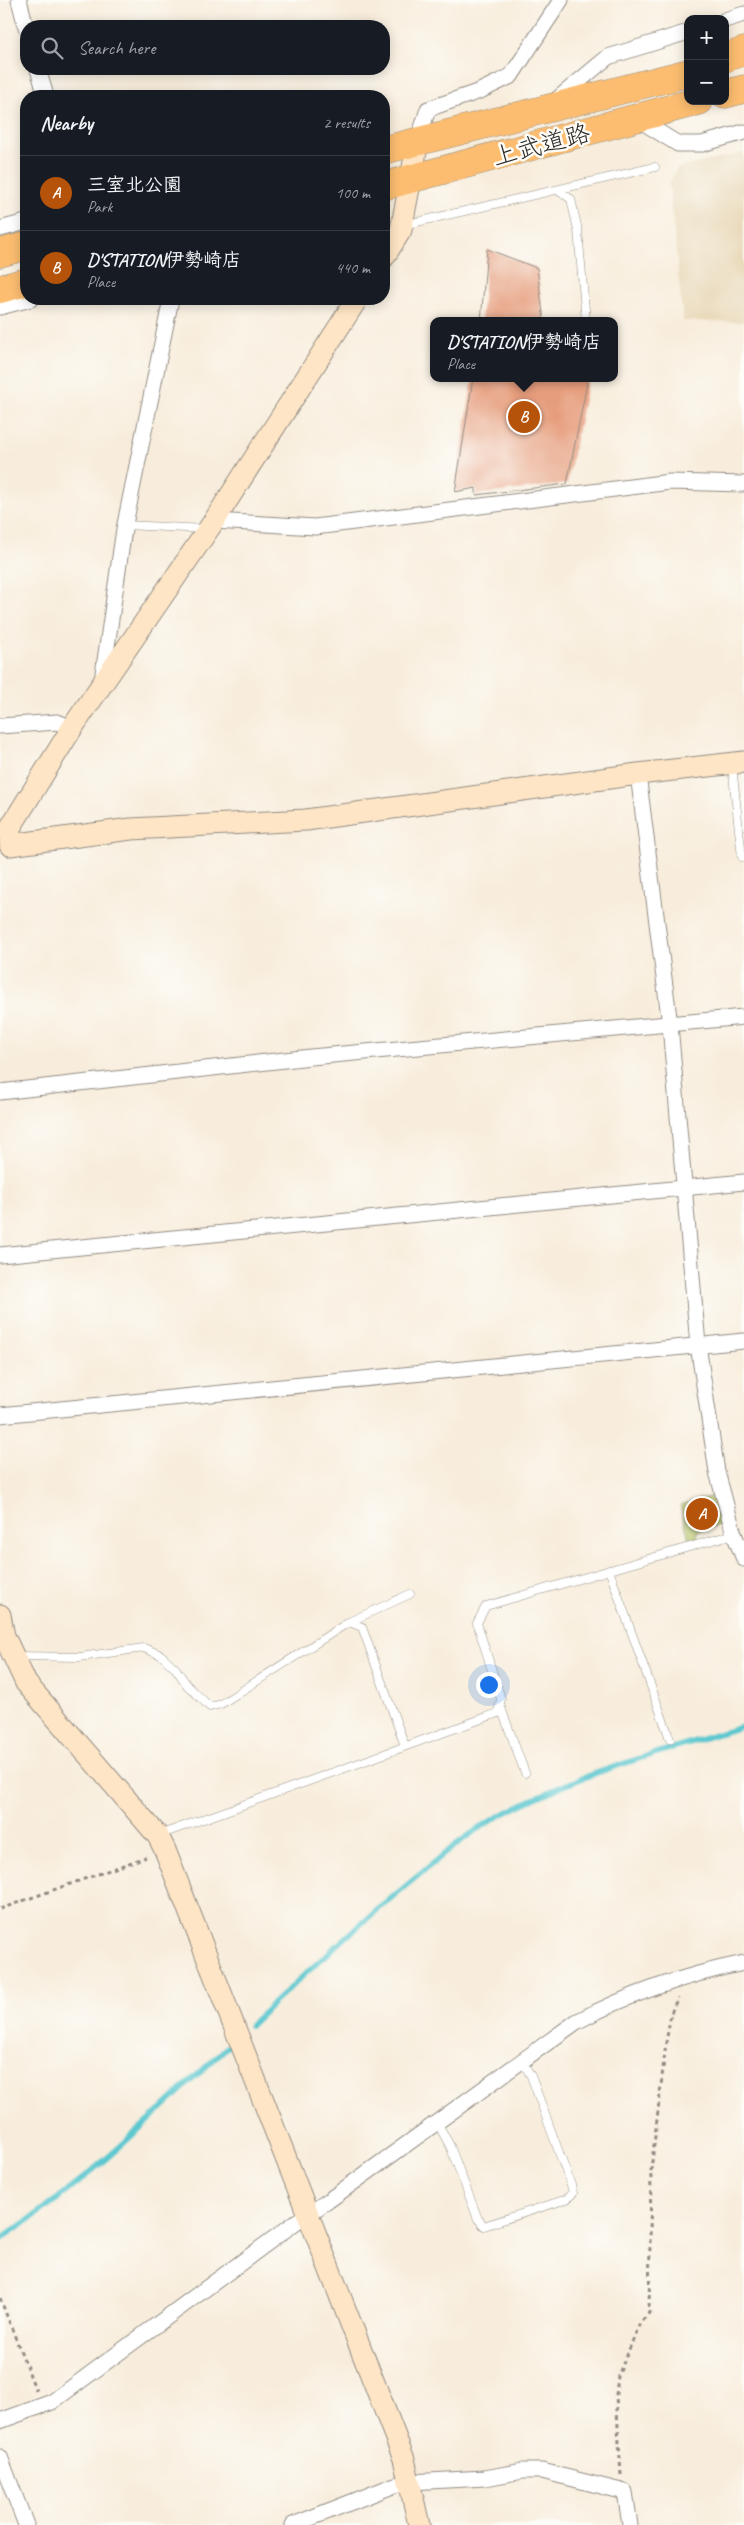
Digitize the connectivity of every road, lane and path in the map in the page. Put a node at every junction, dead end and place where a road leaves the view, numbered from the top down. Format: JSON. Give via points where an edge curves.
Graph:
{"nodes":[{"id":1,"x":19,"y":0,"type":"edge"},
{"id":2,"x":561,"y":0,"type":"edge"},
{"id":3,"x":744,"y":14,"type":"edge"},
{"id":4,"x":729,"y":19,"type":"edge"},
{"id":5,"x":24,"y":20,"type":"edge"},
{"id":6,"x":684,"y":33,"type":"edge"},
{"id":7,"x":744,"y":51,"type":"edge"},
{"id":8,"x":729,"y":57,"type":"edge"},
{"id":9,"x":744,"y":59,"type":"edge"},
{"id":10,"x":729,"y":63,"type":"edge"},
{"id":11,"x":684,"y":74,"type":"edge"},
{"id":12,"x":40,"y":75,"type":"edge"},
{"id":13,"x":744,"y":89,"type":"edge"},
{"id":14,"x":44,"y":90,"type":"edge"},
{"id":15,"x":729,"y":93,"type":"edge"},
{"id":16,"x":684,"y":105,"type":"edge"},
{"id":17,"x":546,"y":109,"type":"junction"},
{"id":18,"x":636,"y":118,"type":"junction"},
{"id":19,"x":744,"y":132,"type":"edge"},
{"id":20,"x":396,"y":145,"type":"edge"},
{"id":21,"x":655,"y":167,"type":"dead end"},
{"id":22,"x":393,"y":185,"type":"edge"},
{"id":23,"x":557,"y":190,"type":"junction"},
{"id":24,"x":20,"y":224,"type":"edge"},
{"id":25,"x":402,"y":226,"type":"junction"},
{"id":26,"x":0,"y":229,"type":"edge"},
{"id":27,"x":390,"y":247,"type":"edge"},
{"id":28,"x":20,"y":248,"type":"edge"},
{"id":29,"x":0,"y":253,"type":"edge"},
{"id":30,"x":20,"y":284,"type":"edge"},
{"id":31,"x":0,"y":289,"type":"edge"},
{"id":32,"x":20,"y":302,"type":"edge"},
{"id":33,"x":170,"y":305,"type":"edge"},
{"id":34,"x":353,"y":305,"type":"edge"},
{"id":35,"x":0,"y":307,"type":"edge"},
{"id":36,"x":586,"y":317,"type":"edge"},
{"id":37,"x":744,"y":484,"type":"edge"},
{"id":38,"x":125,"y":525,"type":"junction"},
{"id":39,"x":211,"y":525,"type":"junction"},
{"id":40,"x":102,"y":682,"type":"junction"},
{"id":41,"x":0,"y":726,"type":"edge"},
{"id":42,"x":72,"y":728,"type":"junction"},
{"id":43,"x":738,"y":763,"type":"edge"},
{"id":44,"x":638,"y":774,"type":"junction"},
{"id":45,"x":5,"y":846,"type":"edge"},
{"id":46,"x":742,"y":857,"type":"dead end"},
{"id":47,"x":744,"y":1017,"type":"edge"},
{"id":48,"x":670,"y":1025,"type":"junction"},
{"id":49,"x":0,"y":1092,"type":"edge"},
{"id":50,"x":744,"y":1182,"type":"edge"},
{"id":51,"x":684,"y":1189,"type":"junction"},
{"id":52,"x":0,"y":1255,"type":"edge"},
{"id":53,"x":744,"y":1341,"type":"edge"},
{"id":54,"x":698,"y":1345,"type":"junction"},
{"id":55,"x":0,"y":1415,"type":"edge"},
{"id":56,"x":734,"y":1534,"type":"junction"},
{"id":57,"x":744,"y":1559,"type":"edge"},
{"id":58,"x":609,"y":1570,"type":"junction"},
{"id":59,"x":410,"y":1594,"type":"dead end"},
{"id":60,"x":0,"y":1615,"type":"edge"},
{"id":61,"x":348,"y":1622,"type":"junction"},
{"id":62,"x":13,"y":1656,"type":"junction"},
{"id":63,"x":500,"y":1705,"type":"junction"},
{"id":64,"x":670,"y":1739,"type":"dead end"},
{"id":65,"x":405,"y":1746,"type":"junction"},
{"id":66,"x":525,"y":1773,"type":"dead end"},
{"id":67,"x":161,"y":1842,"type":"junction"},
{"id":68,"x":0,"y":1909,"type":"edge"},
{"id":69,"x":744,"y":1963,"type":"edge"},
{"id":70,"x":677,"y":1980,"type":"junction"},
{"id":71,"x":522,"y":2061,"type":"junction"},
{"id":72,"x":437,"y":2122,"type":"junction"},
{"id":73,"x":309,"y":2213,"type":"junction"},
{"id":74,"x":0,"y":2298,"type":"edge"},
{"id":75,"x":42,"y":2406,"type":"junction"},
{"id":76,"x":0,"y":2421,"type":"edge"},
{"id":77,"x":0,"y":2457,"type":"edge"},
{"id":78,"x":410,"y":2482,"type":"junction"},
{"id":79,"x":619,"y":2490,"type":"junction"},
{"id":80,"x":26,"y":2525,"type":"edge"},
{"id":81,"x":293,"y":2525,"type":"edge"},
{"id":82,"x":419,"y":2525,"type":"edge"},
{"id":83,"x":630,"y":2525,"type":"edge"}],
"edges":[{"from":1,"to":5,"type":"street"},
{"from":2,"to":20,"type":"street","via":[[511,76],[428,109]]},
{"from":3,"to":4,"type":"street"},
{"from":6,"to":17,"type":"street","via":[[608,57]]},
{"from":7,"to":8,"type":"highway"},
{"from":9,"to":10,"type":"highway"},
{"from":11,"to":17,"type":"highway","name":"上武道路"},
{"from":12,"to":14,"type":"street"},
{"from":13,"to":15,"type":"highway"},
{"from":16,"to":18,"type":"highway","name":"上武道路"},
{"from":17,"to":20,"type":"highway","name":"上武道路"},
{"from":18,"to":19,"type":"street","via":[[678,144],[702,144]]},
{"from":18,"to":22,"type":"highway","name":"上武道路"},
{"from":20,"to":22,"type":"street"},
{"from":21,"to":23,"type":"lane"},
{"from":22,"to":25,"type":"street"},
{"from":23,"to":25,"type":"lane"},
{"from":23,"to":36,"type":"lane","via":[[571,199],[578,230]]},
{"from":24,"to":26,"type":"street"},
{"from":25,"to":27,"type":"street"},
{"from":28,"to":29,"type":"highway"},
{"from":30,"to":31,"type":"highway"},
{"from":32,"to":35,"type":"street"},
{"from":33,"to":38,"type":"street"},
{"from":34,"to":39,"type":"street"},
{"from":37,"to":39,"type":"street","via":[[670,482],[315,527]]},
{"from":38,"to":39,"type":"lane"},
{"from":38,"to":40,"type":"street"},
{"from":39,"to":40,"type":"street"},
{"from":40,"to":42,"type":"street"},
{"from":41,"to":42,"type":"street","via":[[57,722]]},
{"from":42,"to":45,"type":"street","via":[[10,828]]},
{"from":43,"to":44,"type":"street"},
{"from":43,"to":46,"type":"lane"},
{"from":44,"to":45,"type":"street","via":[[306,820],[131,829]]},
{"from":44,"to":48,"type":"street"},
{"from":47,"to":48,"type":"street"},
{"from":48,"to":49,"type":"street","via":[[311,1057]]},
{"from":48,"to":51,"type":"street"},
{"from":50,"to":51,"type":"street"},
{"from":51,"to":52,"type":"street"},
{"from":51,"to":54,"type":"street"},
{"from":53,"to":54,"type":"street"},
{"from":54,"to":55,"type":"street"},
{"from":54,"to":56,"type":"street","via":[[717,1472]]},
{"from":56,"to":57,"type":"street"},
{"from":56,"to":58,"type":"lane"},
{"from":58,"to":63,"type":"lane","via":[[486,1606],[477,1623],[502,1699]]},
{"from":58,"to":64,"type":"lane"},
{"from":59,"to":61,"type":"lane"},
{"from":60,"to":62,"type":"street","via":[[4,1636]]},
{"from":61,"to":62,"type":"lane","via":[[221,1704],[210,1707],[161,1655],[144,1648],[80,1657]]},
{"from":61,"to":65,"type":"lane","via":[[362,1628]]},
{"from":62,"to":67,"type":"street","via":[[26,1683]]},
{"from":63,"to":65,"type":"lane","via":[[498,1712]]},
{"from":63,"to":66,"type":"lane"},
{"from":65,"to":67,"type":"lane"},
{"from":67,"to":68,"type":"path"},
{"from":67,"to":73,"type":"street"},
{"from":69,"to":70,"type":"street"},
{"from":70,"to":71,"type":"street","via":[[576,2022]]},
{"from":70,"to":79,"type":"path","via":[[678,1999],[666,2044],[651,2170],[649,2313],[640,2323],[618,2376]]},
{"from":71,"to":72,"type":"street"},
{"from":71,"to":72,"type":"lane","via":[[531,2076],[571,2185],[572,2192],[567,2199],[484,2226]]},
{"from":72,"to":73,"type":"street"},
{"from":73,"to":75,"type":"street","via":[[52,2402]]},
{"from":73,"to":78,"type":"street"},
{"from":74,"to":75,"type":"path"},
{"from":75,"to":76,"type":"street"},
{"from":77,"to":80,"type":"street"},
{"from":78,"to":79,"type":"street","via":[[476,2479],[523,2471],[542,2472]]},
{"from":78,"to":81,"type":"street"},
{"from":78,"to":82,"type":"street"},
{"from":79,"to":83,"type":"street","via":[[625,2492]]}]}
